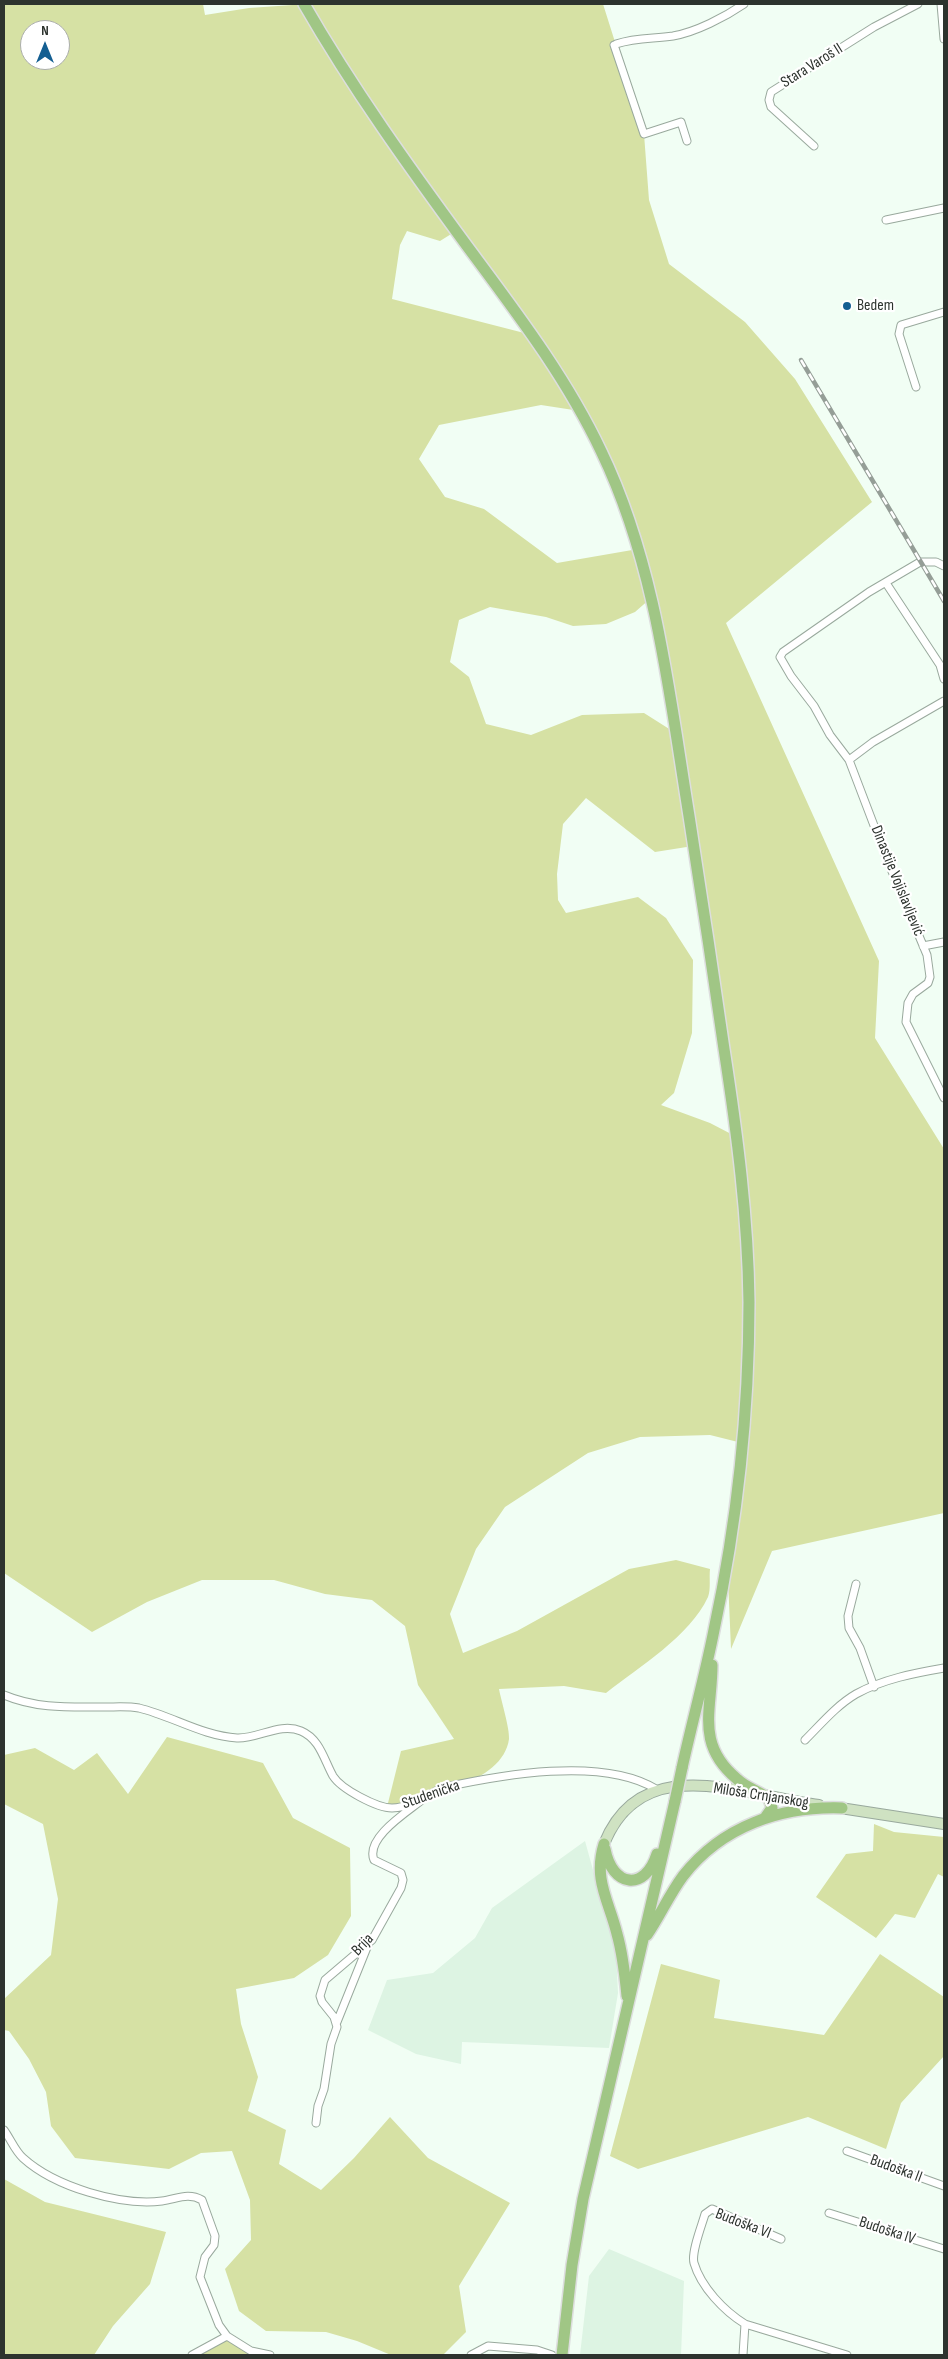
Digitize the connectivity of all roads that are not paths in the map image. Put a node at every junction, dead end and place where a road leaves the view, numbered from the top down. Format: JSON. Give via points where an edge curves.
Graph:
{"nodes":[{"id":1,"x":304,"y":4,"type":"edge"},
{"id":2,"x":744,"y":4,"type":"edge"},
{"id":3,"x":918,"y":4,"type":"edge"},
{"id":4,"x":941,"y":4,"type":"edge"},
{"id":5,"x":944,"y":39,"type":"edge"},
{"id":6,"x":687,"y":141,"type":"dead end"},
{"id":7,"x":814,"y":146,"type":"dead end"},
{"id":8,"x":944,"y":208,"type":"edge"},
{"id":9,"x":886,"y":220,"type":"dead end"},
{"id":10,"x":944,"y":312,"type":"edge"},
{"id":11,"x":916,"y":387,"type":"dead end"},
{"id":12,"x":944,"y":566,"type":"edge"},
{"id":13,"x":886,"y":583,"type":"junction"},
{"id":14,"x":944,"y":680,"type":"edge"},
{"id":15,"x":944,"y":701,"type":"edge"},
{"id":16,"x":849,"y":760,"type":"junction"},
{"id":17,"x":944,"y":942,"type":"edge"},
{"id":18,"x":923,"y":946,"type":"junction"},
{"id":19,"x":944,"y":1098,"type":"edge"},
{"id":20,"x":856,"y":1584,"type":"dead end"},
{"id":21,"x":710,"y":1648,"type":"junction"},
{"id":22,"x":944,"y":1668,"type":"edge"},
{"id":23,"x":874,"y":1687,"type":"junction"},
{"id":24,"x":4,"y":1696,"type":"edge"},
{"id":25,"x":805,"y":1740,"type":"dead end"},
{"id":26,"x":656,"y":1789,"type":"junction"},
{"id":27,"x":429,"y":1796,"type":"junction"},
{"id":28,"x":767,"y":1797,"type":"junction"},
{"id":29,"x":674,"y":1804,"type":"junction"},
{"id":30,"x":842,"y":1808,"type":"junction"},
{"id":31,"x":765,"y":1818,"type":"junction"},
{"id":32,"x":944,"y":1824,"type":"edge"},
{"id":33,"x":604,"y":1844,"type":"junction"},
{"id":34,"x":642,"y":1943,"type":"junction"},
{"id":35,"x":368,"y":1944,"type":"junction"},
{"id":36,"x":628,"y":2003,"type":"junction"},
{"id":37,"x":337,"y":2022,"type":"junction"},
{"id":38,"x":316,"y":2123,"type":"dead end"},
{"id":39,"x":4,"y":2130,"type":"edge"},
{"id":40,"x":848,"y":2151,"type":"dead end"},
{"id":41,"x":944,"y":2186,"type":"edge"},
{"id":42,"x":829,"y":2213,"type":"dead end"},
{"id":43,"x":781,"y":2239,"type":"dead end"},
{"id":44,"x":944,"y":2249,"type":"edge"},
{"id":45,"x":745,"y":2324,"type":"junction"},
{"id":46,"x":227,"y":2336,"type":"junction"},
{"id":47,"x":192,"y":2355,"type":"edge"},
{"id":48,"x":270,"y":2355,"type":"edge"},
{"id":49,"x":471,"y":2355,"type":"edge"},
{"id":50,"x":552,"y":2355,"type":"edge"},
{"id":51,"x":562,"y":2355,"type":"edge"},
{"id":52,"x":743,"y":2355,"type":"edge"},
{"id":53,"x":847,"y":2355,"type":"edge"}],
"edges":[{"from":1,"to":21,"type":"main road","via":[[365,104],[532,334],[568,389],[613,476],[630,520],[645,574],[660,642],[714,974],[738,1144],[746,1238],[748,1328],[741,1453]]},
{"from":2,"to":6,"type":"street","via":[[724,17],[674,36],[633,38],[615,44],[644,134],[681,122]]},
{"from":3,"to":7,"type":"street","name":"Stara Varoš II","via":[[874,27],[771,92],[771,107]]},
{"from":4,"to":5,"type":"street"},
{"from":8,"to":9,"type":"street"},
{"from":10,"to":11,"type":"street","via":[[900,325],[899,334]]},
{"from":12,"to":13,"type":"street","via":[[936,562],[920,562]]},
{"from":13,"to":14,"type":"street","via":[[940,666]]},
{"from":13,"to":16,"type":"street","name":"Dinastije Vojislavljević","via":[[782,652],[780,657]]},
{"from":15,"to":16,"type":"street","via":[[873,742]]},
{"from":16,"to":18,"type":"street","name":"Dinastije Vojislavljević"},
{"from":17,"to":18,"type":"street"},
{"from":18,"to":19,"type":"street","name":"Dinastije Vojislavljević","via":[[930,977],[908,1003],[906,1022]]},
{"from":20,"to":23,"type":"street","via":[[848,1616],[849,1628]]},
{"from":21,"to":28,"type":"main road","via":[[712,1674],[707,1720],[714,1748],[722,1764],[736,1779]]},
{"from":21,"to":29,"type":"main road","bridge":true},
{"from":22,"to":23,"type":"street","via":[[902,1675]]},
{"from":23,"to":25,"type":"street","via":[[856,1694],[830,1714]]},
{"from":24,"to":27,"type":"street","name":"Studenička","via":[[36,1706],[137,1708],[201,1730],[238,1738],[279,1729],[301,1731],[321,1750],[337,1781],[354,1795],[391,1808]]},
{"from":26,"to":27,"type":"street","name":"Studenička","via":[[631,1779],[572,1770],[510,1775],[442,1788]]},
{"from":26,"to":28,"type":"main road","name":"Miloša Crnjanskog","via":[[690,1785]]},
{"from":26,"to":33,"type":"main road","name":"Miloša Crnjanskog","via":[[636,1799],[623,1811]]},
{"from":27,"to":35,"type":"street","name":"Brija","via":[[377,1839],[373,1849],[374,1860],[397,1870],[403,1880]]},
{"from":28,"to":30,"type":"main road","name":"Miloša Crnjanskog"},
{"from":28,"to":31,"type":"main road","via":[[772,1808]]},
{"from":29,"to":33,"type":"main road","via":[[654,1862],[642,1876],[631,1880],[616,1875],[608,1863]]},
{"from":29,"to":34,"type":"main road"},
{"from":30,"to":31,"type":"main road","via":[[802,1809]]},
{"from":30,"to":32,"type":"main road","name":"Miloša Crnjanskog"},
{"from":31,"to":34,"type":"main road","via":[[726,1837],[695,1863]]},
{"from":33,"to":36,"type":"main road","via":[[600,1882],[620,1947]]},
{"from":34,"to":36,"type":"main road"},
{"from":35,"to":37,"type":"street"},
{"from":35,"to":37,"type":"street","name":"Brija","via":[[325,1980],[320,1996]]},
{"from":36,"to":51,"type":"main road","via":[[581,2208]]},
{"from":37,"to":38,"type":"street"},
{"from":39,"to":46,"type":"street","via":[[22,2157],[83,2192],[139,2202],[191,2195],[202,2200],[215,2236],[200,2277],[219,2325]]},
{"from":40,"to":41,"type":"street","name":"Budoška II"},
{"from":42,"to":44,"type":"street","name":"Budoška IV"},
{"from":43,"to":45,"type":"street","name":"Budoška VI","via":[[712,2209],[705,2214],[694,2262],[708,2289],[735,2318]]},
{"from":45,"to":52,"type":"street"},
{"from":45,"to":53,"type":"street","name":"Budoška VI"},
{"from":46,"to":47,"type":"street"},
{"from":46,"to":48,"type":"street","via":[[251,2351]]},
{"from":49,"to":50,"type":"street","via":[[488,2346],[536,2350]]}]}
